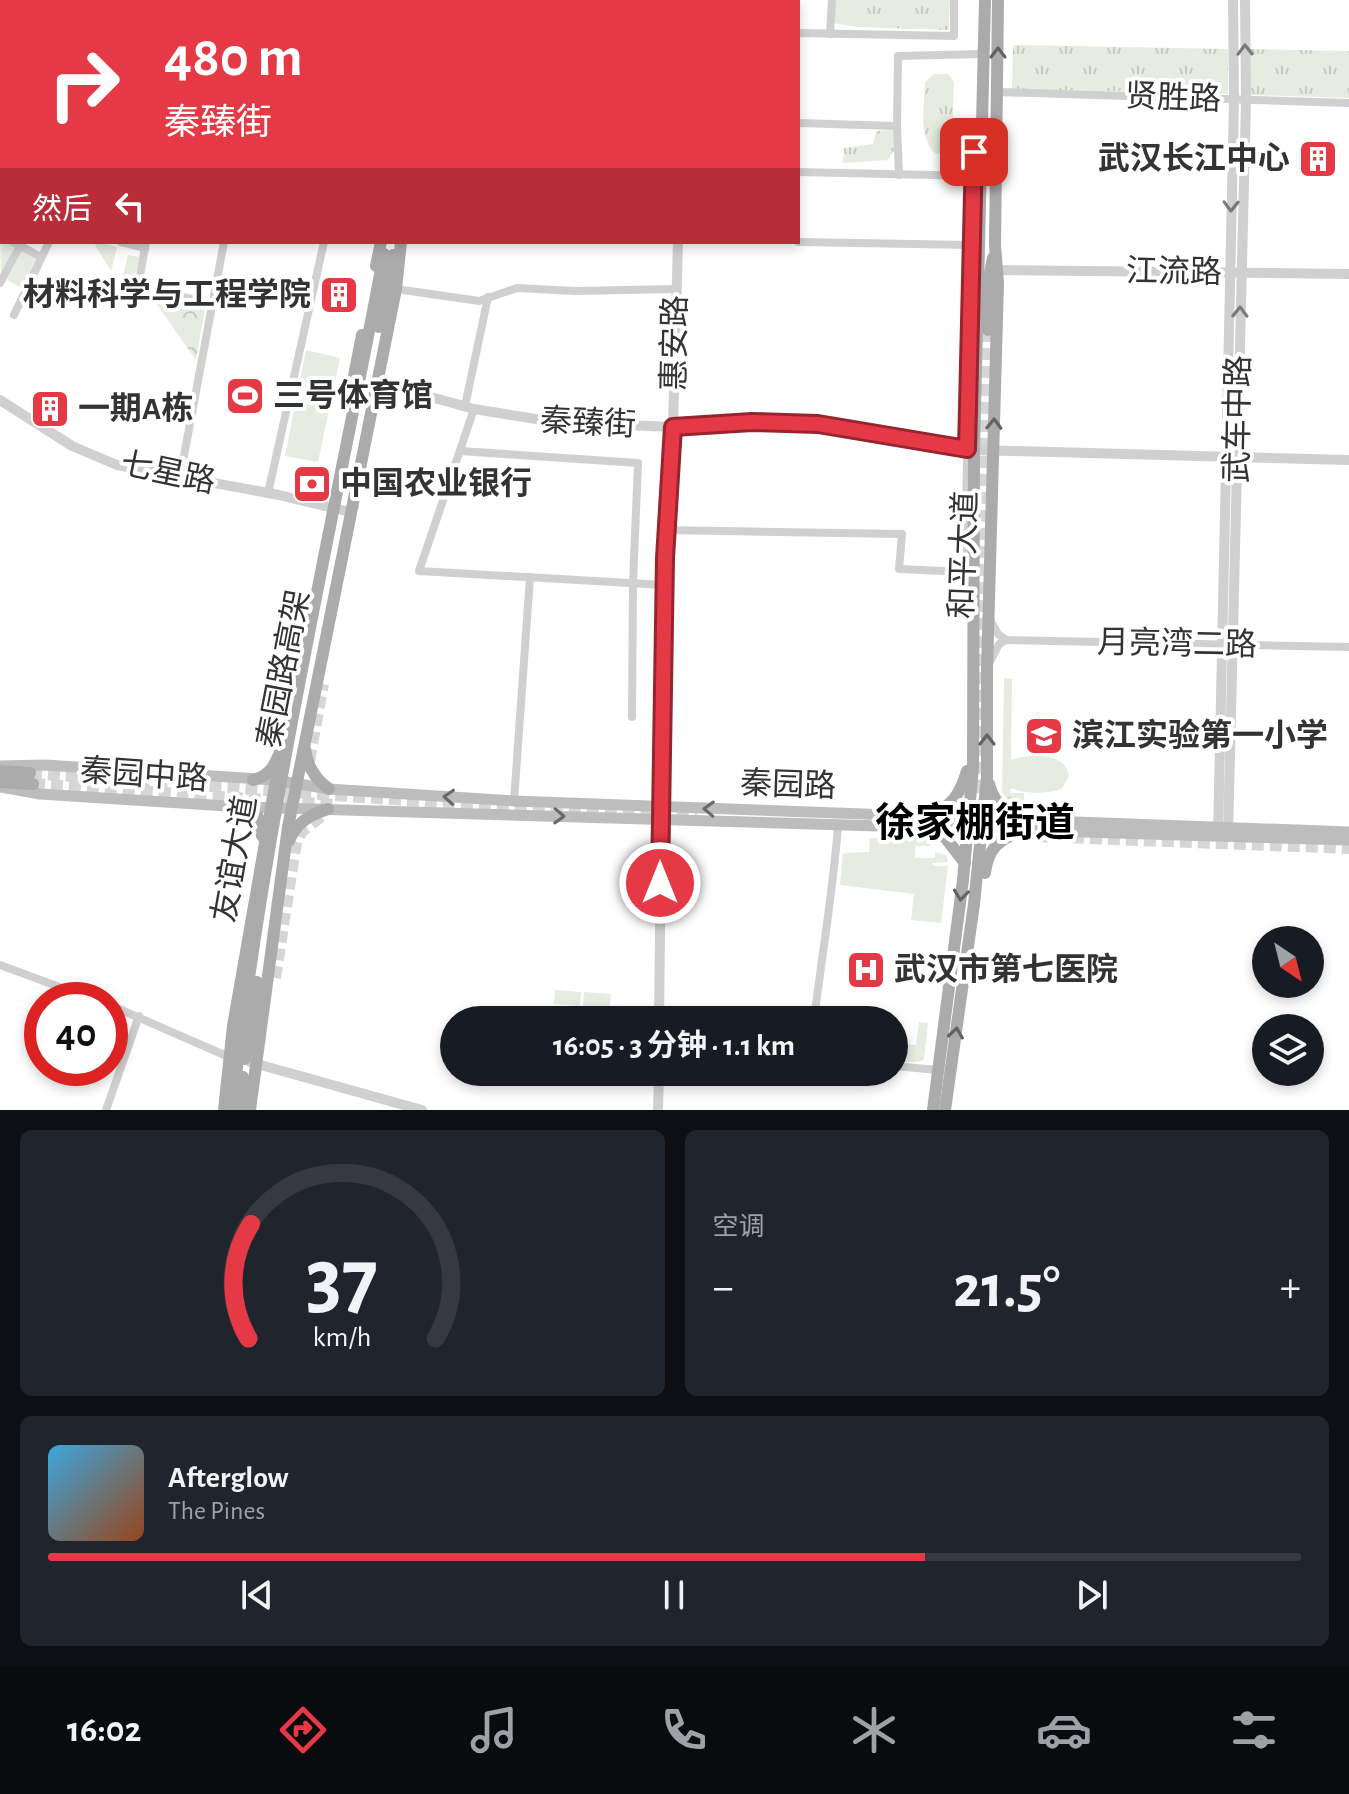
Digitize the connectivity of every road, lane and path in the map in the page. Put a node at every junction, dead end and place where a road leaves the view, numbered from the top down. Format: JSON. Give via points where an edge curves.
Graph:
{"nodes":[{"id":1,"x":832,"y":0,"type":"edge"},
{"id":2,"x":954,"y":0,"type":"edge"},
{"id":3,"x":985,"y":0,"type":"edge"},
{"id":4,"x":998,"y":0,"type":"edge"},
{"id":5,"x":1233,"y":0,"type":"edge"},
{"id":6,"x":1245,"y":0,"type":"edge"},
{"id":7,"x":800,"y":33,"type":"edge"},
{"id":8,"x":830,"y":34,"type":"junction"},
{"id":9,"x":983,"y":54,"type":"junction"},
{"id":10,"x":998,"y":92,"type":"junction"},
{"id":11,"x":1234,"y":100,"type":"junction"},
{"id":12,"x":1246,"y":100,"type":"junction"},
{"id":13,"x":1349,"y":103,"type":"edge"},
{"id":14,"x":800,"y":123,"type":"edge"},
{"id":15,"x":897,"y":126,"type":"junction"},
{"id":16,"x":800,"y":172,"type":"edge"},
{"id":17,"x":899,"y":175,"type":"junction"},
{"id":18,"x":977,"y":176,"type":"junction"},
{"id":19,"x":800,"y":242,"type":"edge"},
{"id":20,"x":18,"y":244,"type":"edge"},
{"id":21,"x":20,"y":244,"type":"edge"},
{"id":22,"x":48,"y":244,"type":"edge"},
{"id":23,"x":224,"y":244,"type":"edge"},
{"id":24,"x":324,"y":244,"type":"edge"},
{"id":25,"x":399,"y":244,"type":"edge"},
{"id":26,"x":678,"y":244,"type":"edge"},
{"id":27,"x":146,"y":245,"type":"edge"},
{"id":28,"x":971,"y":245,"type":"junction"},
{"id":29,"x":995,"y":245,"type":"junction"},
{"id":30,"x":383,"y":247,"type":"edge"},
{"id":31,"x":41,"y":257,"type":"junction"},
{"id":32,"x":998,"y":270,"type":"junction"},
{"id":33,"x":1235,"y":273,"type":"junction"},
{"id":34,"x":1349,"y":274,"type":"edge"},
{"id":35,"x":0,"y":283,"type":"edge"},
{"id":36,"x":396,"y":289,"type":"junction"},
{"id":37,"x":676,"y":289,"type":"junction"},
{"id":38,"x":488,"y":297,"type":"junction"},
{"id":39,"x":212,"y":303,"type":"junction"},
{"id":40,"x":14,"y":315,"type":"dead end"},
{"id":41,"x":988,"y":330,"type":"tunnel mouth"},
{"id":42,"x":377,"y":382,"type":"junction"},
{"id":43,"x":0,"y":400,"type":"edge"},
{"id":44,"x":469,"y":408,"type":"junction"},
{"id":45,"x":673,"y":427,"type":"junction"},
{"id":46,"x":970,"y":449,"type":"junction"},
{"id":47,"x":460,"y":451,"type":"junction"},
{"id":48,"x":993,"y":451,"type":"junction"},
{"id":49,"x":1232,"y":457,"type":"junction"},
{"id":50,"x":1349,"y":460,"type":"edge"},
{"id":51,"x":180,"y":477,"type":"junction"},
{"id":52,"x":268,"y":493,"type":"junction"},
{"id":53,"x":329,"y":507,"type":"junction"},
{"id":54,"x":350,"y":512,"type":"junction"},
{"id":55,"x":666,"y":530,"type":"junction"},
{"id":56,"x":342,"y":556,"type":"junction"},
{"id":57,"x":530,"y":577,"type":"junction"},
{"id":58,"x":633,"y":583,"type":"junction"},
{"id":59,"x":664,"y":585,"type":"junction"},
{"id":60,"x":341,"y":587,"type":"dead end"},
{"id":61,"x":988,"y":615,"type":"junction"},
{"id":62,"x":1006,"y":640,"type":"junction"},
{"id":63,"x":1228,"y":645,"type":"junction"},
{"id":64,"x":1349,"y":647,"type":"edge"},
{"id":65,"x":987,"y":669,"type":"junction"},
{"id":66,"x":632,"y":717,"type":"dead end"},
{"id":67,"x":306,"y":736,"type":"junction"},
{"id":68,"x":282,"y":747,"type":"junction"},
{"id":69,"x":973,"y":767,"type":"junction"},
{"id":70,"x":0,"y":768,"type":"edge"},
{"id":71,"x":987,"y":777,"type":"junction"},
{"id":72,"x":253,"y":780,"type":"junction"},
{"id":73,"x":275,"y":780,"type":"junction"},
{"id":74,"x":296,"y":783,"type":"junction"},
{"id":75,"x":0,"y":784,"type":"edge"},
{"id":76,"x":329,"y":789,"type":"junction"},
{"id":77,"x":514,"y":801,"type":"junction"},
{"id":78,"x":243,"y":807,"type":"junction"},
{"id":79,"x":270,"y":808,"type":"junction"},
{"id":80,"x":288,"y":809,"type":"junction"},
{"id":81,"x":328,"y":809,"type":"junction"},
{"id":82,"x":660,"y":814,"type":"junction"},
{"id":83,"x":931,"y":816,"type":"junction"},
{"id":84,"x":1066,"y":822,"type":"junction"},
{"id":85,"x":976,"y":824,"type":"junction"},
{"id":86,"x":838,"y":826,"type":"junction"},
{"id":87,"x":908,"y":828,"type":"junction"},
{"id":88,"x":1020,"y":831,"type":"junction"},
{"id":89,"x":1349,"y":832,"type":"edge"},
{"id":90,"x":1223,"y":833,"type":"junction"},
{"id":91,"x":1349,"y":840,"type":"edge"},
{"id":92,"x":262,"y":846,"type":"junction"},
{"id":93,"x":965,"y":863,"type":"junction"},
{"id":94,"x":279,"y":887,"type":"junction"},
{"id":95,"x":974,"y":904,"type":"junction"},
{"id":96,"x":0,"y":965,"type":"edge"},
{"id":97,"x":275,"y":978,"type":"tunnel mouth"},
{"id":98,"x":46,"y":982,"type":"edge"},
{"id":99,"x":659,"y":1006,"type":"edge"},
{"id":100,"x":816,"y":1006,"type":"edge"},
{"id":101,"x":128,"y":1012,"type":"edge"},
{"id":102,"x":139,"y":1016,"type":"junction"},
{"id":103,"x":259,"y":1045,"type":"junction"},
{"id":104,"x":229,"y":1057,"type":"junction"},
{"id":105,"x":257,"y":1063,"type":"junction"},
{"id":106,"x":908,"y":1067,"type":"edge"},
{"id":107,"x":938,"y":1070,"type":"junction"},
{"id":108,"x":659,"y":1086,"type":"edge"},
{"id":109,"x":106,"y":1110,"type":"edge"},
{"id":110,"x":224,"y":1110,"type":"edge"},
{"id":111,"x":232,"y":1110,"type":"edge"},
{"id":112,"x":241,"y":1110,"type":"edge"},
{"id":113,"x":250,"y":1110,"type":"edge"},
{"id":114,"x":422,"y":1110,"type":"edge"},
{"id":115,"x":658,"y":1110,"type":"edge"},
{"id":116,"x":933,"y":1110,"type":"edge"},
{"id":117,"x":945,"y":1110,"type":"edge"}],
"edges":[{"from":1,"to":8,"type":"street"},
{"from":2,"to":8,"type":"street","via":[[954,36]]},
{"from":3,"to":9,"type":"main road","name":"和平大道"},
{"from":10,"to":4,"type":"main road","name":"和平大道","one_way":true},
{"from":5,"to":11,"type":"street","name":"武车中路"},
{"from":12,"to":6,"type":"street","name":"武车中路","one_way":true},
{"from":7,"to":8,"type":"street"},
{"from":9,"to":15,"type":"street","via":[[898,56]]},
{"from":9,"to":18,"type":"main road","name":"和平大道"},
{"from":10,"to":11,"type":"street","name":"贤胜路"},
{"from":10,"to":29,"type":"main road","name":"和平大道"},
{"from":11,"to":12,"type":"street","name":"贤胜路"},
{"from":11,"to":33,"type":"street","name":"武车中路","one_way":true},
{"from":12,"to":13,"type":"street","name":"贤胜路"},
{"from":12,"to":33,"type":"street","name":"武车中路"},
{"from":14,"to":15,"type":"street"},
{"from":15,"to":17,"type":"street"},
{"from":16,"to":17,"type":"street"},
{"from":17,"to":18,"type":"street"},
{"from":18,"to":28,"type":"street"},
{"from":18,"to":46,"type":"main road","name":"和平大道"},
{"from":19,"to":28,"type":"street"},
{"from":20,"to":35,"type":"street"},
{"from":21,"to":31,"type":"street"},
{"from":22,"to":31,"type":"street"},
{"from":23,"to":39,"type":"street"},
{"from":24,"to":52,"type":"street"},
{"from":25,"to":36,"type":"main road","name":"友谊大道"},
{"from":26,"to":37,"type":"street","name":"惠安路"},
{"from":27,"to":39,"type":"street","via":[[140,275],[148,290]]},
{"from":28,"to":46,"type":"street"},
{"from":29,"to":32,"type":"main road","name":"和平大道"},
{"from":29,"to":41,"type":"main road"},
{"from":30,"to":53,"type":"main road","name":"友谊大道"},
{"from":30,"to":111,"type":"main road","name":"秦园路高架","bridge":true,"via":[[282,774]]},
{"from":30,"to":112,"type":"main road","name":"秦园路高架","bridge":true,"via":[[295,747]]},
{"from":31,"to":40,"type":"street"},
{"from":32,"to":33,"type":"street","name":"江流路"},
{"from":48,"to":32,"type":"main road","name":"和平大道","one_way":true},
{"from":33,"to":34,"type":"street","name":"江流路"},
{"from":33,"to":49,"type":"street","name":"武车中路"},
{"from":36,"to":38,"type":"street","via":[[479,301]]},
{"from":36,"to":42,"type":"main road","name":"友谊大道"},
{"from":37,"to":38,"type":"street","via":[[517,288]]},
{"from":37,"to":45,"type":"street","name":"惠安路"},
{"from":38,"to":44,"type":"street"},
{"from":39,"to":51,"type":"street"},
{"from":42,"to":44,"type":"street","name":"秦臻街"},
{"from":42,"to":54,"type":"main road","name":"友谊大道"},
{"from":43,"to":51,"type":"street","name":"七星路","via":[[93,455]]},
{"from":44,"to":45,"type":"street","name":"秦臻街","via":[[554,422]]},
{"from":44,"to":47,"type":"street"},
{"from":45,"to":46,"type":"street","name":"秦臻街","via":[[818,424]]},
{"from":45,"to":55,"type":"street","name":"惠安路"},
{"from":46,"to":48,"type":"street","name":"秦臻街"},
{"from":46,"to":55,"type":"street","via":[[965,572],[899,569],[902,534]]},
{"from":46,"to":69,"type":"main road","name":"和平大道"},
{"from":47,"to":57,"type":"street","via":[[419,571]]},
{"from":47,"to":58,"type":"street","via":[[638,463]]},
{"from":48,"to":49,"type":"street","name":"秦臻街"},
{"from":48,"to":61,"type":"main road","name":"和平大道"},
{"from":49,"to":50,"type":"street","name":"秦臻街"},
{"from":49,"to":63,"type":"street","name":"武车中路"},
{"from":51,"to":52,"type":"street","name":"七星路"},
{"from":52,"to":53,"type":"street","name":"七星路"},
{"from":53,"to":54,"type":"street","name":"七星路"},
{"from":53,"to":68,"type":"main road","name":"友谊大道"},
{"from":54,"to":56,"type":"main road","name":"友谊大道"},
{"from":55,"to":59,"type":"street","name":"惠安路"},
{"from":56,"to":60,"type":"main road"},
{"from":56,"to":67,"type":"main road","name":"友谊大道"},
{"from":57,"to":58,"type":"street"},
{"from":57,"to":77,"type":"street"},
{"from":58,"to":59,"type":"street"},
{"from":58,"to":66,"type":"street"},
{"from":59,"to":82,"type":"street","name":"惠安路"},
{"from":61,"to":62,"type":"street"},
{"from":61,"to":65,"type":"main road","name":"和平大道"},
{"from":62,"to":63,"type":"street","name":"月亮湾二路"},
{"from":62,"to":65,"type":"street"},
{"from":63,"to":64,"type":"street","name":"月亮湾二路"},
{"from":63,"to":90,"type":"street","name":"武车中路"},
{"from":71,"to":65,"type":"main road","name":"和平大道","one_way":true},
{"from":67,"to":74,"type":"main road","name":"友谊大道"},
{"from":67,"to":76,"type":"main road","via":[[309,766]]},
{"from":68,"to":72,"type":"main road","via":[[274,768]]},
{"from":68,"to":73,"type":"main road","name":"友谊大道"},
{"from":69,"to":83,"type":"main road","via":[[966,772],[957,799]]},
{"from":69,"to":85,"type":"main road","name":"和平大道"},
{"from":70,"to":72,"type":"main road","name":"秦园中路","via":[[45,765]]},
{"from":70,"to":75,"type":"main road","via":[[32,778]]},
{"from":71,"to":84,"type":"main road","via":[[995,801],[1006,812],[1059,815]]},
{"from":71,"to":85,"type":"main road","name":"和平大道"},
{"from":72,"to":73,"type":"main road","name":"秦园中路"},
{"from":73,"to":74,"type":"main road","name":"秦园路"},
{"from":73,"to":79,"type":"main road","name":"友谊大道"},
{"from":74,"to":76,"type":"main road","name":"秦园路"},
{"from":74,"to":80,"type":"main road","name":"友谊大道"},
{"from":75,"to":78,"type":"main road","name":"秦园中路","via":[[40,794]]},
{"from":77,"to":76,"type":"main road","name":"秦园路","one_way":true},
{"from":77,"to":82,"type":"main road","name":"秦园路"},
{"from":78,"to":79,"type":"main road","name":"秦园中路"},
{"from":78,"to":92,"type":"main road","via":[[258,817]]},
{"from":79,"to":80,"type":"main road","name":"秦园中路"},
{"from":79,"to":92,"type":"main road","name":"友谊大道"},
{"from":80,"to":81,"type":"main road","name":"秦园路"},
{"from":80,"to":94,"type":"main road","name":"友谊大道"},
{"from":81,"to":82,"type":"main road","name":"秦园路","one_way":true},
{"from":81,"to":94,"type":"main road","via":[[297,826]]},
{"from":83,"to":82,"type":"main road","name":"秦园路","one_way":true},
{"from":82,"to":86,"type":"main road","name":"秦园路"},
{"from":82,"to":99,"type":"street","name":"惠安路"},
{"from":83,"to":85,"type":"main road","name":"秦园路"},
{"from":84,"to":85,"type":"main road","name":"秦园路"},
{"from":84,"to":90,"type":"main road","name":"秦园路"},
{"from":85,"to":87,"type":"main road","name":"秦园路"},
{"from":85,"to":88,"type":"main road","name":"秦园路"},
{"from":85,"to":93,"type":"main road","name":"和平大道"},
{"from":85,"to":95,"type":"main road","name":"和平大道"},
{"from":86,"to":87,"type":"main road","name":"秦园路"},
{"from":86,"to":100,"type":"street"},
{"from":87,"to":93,"type":"main road","via":[[944,836]]},
{"from":88,"to":90,"type":"main road","name":"秦园路"},
{"from":88,"to":95,"type":"main road","via":[[990,850],[983,894]]},
{"from":89,"to":90,"type":"main road","name":"秦园路"},
{"from":90,"to":91,"type":"main road","name":"秦园路"},
{"from":92,"to":104,"type":"main road","name":"友谊大道"},
{"from":93,"to":107,"type":"main road","name":"和平大道","one_way":true},
{"from":94,"to":103,"type":"main road","name":"友谊大道"},
{"from":117,"to":95,"type":"main road","name":"和平大道","one_way":true},
{"from":96,"to":98,"type":"street"},
{"from":97,"to":103,"type":"main road"},
{"from":101,"to":102,"type":"street"},
{"from":102,"to":104,"type":"street"},
{"from":102,"to":109,"type":"street"},
{"from":103,"to":105,"type":"main road","name":"友谊大道"},
{"from":104,"to":105,"type":"street"},
{"from":104,"to":110,"type":"main road","name":"友谊大道"},
{"from":105,"to":113,"type":"main road","name":"友谊大道"},
{"from":105,"to":114,"type":"street"},
{"from":106,"to":107,"type":"street"},
{"from":107,"to":116,"type":"main road","name":"和平大道"},
{"from":108,"to":115,"type":"street"}]}
